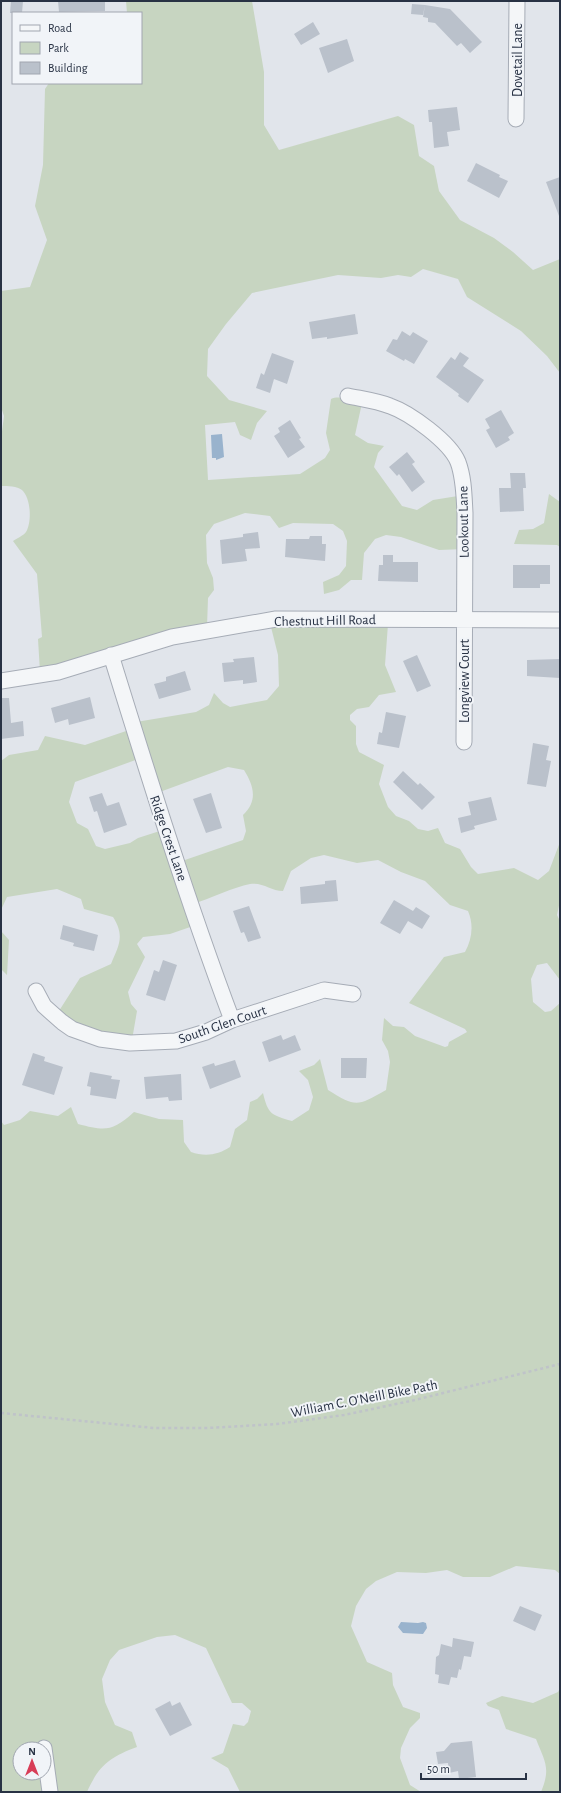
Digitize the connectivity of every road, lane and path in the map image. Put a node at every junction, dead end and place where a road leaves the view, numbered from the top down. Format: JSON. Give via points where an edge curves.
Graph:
{"nodes":[{"id":1,"x":517,"y":1,"type":"edge"},
{"id":2,"x":516,"y":119,"type":"dead end"},
{"id":3,"x":348,"y":396,"type":"dead end"},
{"id":4,"x":464,"y":620,"type":"junction"},
{"id":5,"x":560,"y":620,"type":"edge"},
{"id":6,"x":111,"y":655,"type":"junction"},
{"id":7,"x":1,"y":681,"type":"edge"},
{"id":8,"x":464,"y":742,"type":"dead end"},
{"id":9,"x":36,"y":991,"type":"dead end"},
{"id":10,"x":353,"y":994,"type":"dead end"},
{"id":11,"x":232,"y":1020,"type":"junction"},
{"id":12,"x":560,"y":1364,"type":"edge"},
{"id":13,"x":1,"y":1413,"type":"edge"},
{"id":14,"x":48,"y":1781,"type":"edge"},
{"id":15,"x":50,"y":1792,"type":"edge"}],
"edges":[{"from":1,"to":2,"type":"street","name":"Dovetail Lane"},
{"from":3,"to":4,"type":"street","name":"Lookout Lane","via":[[391,406],[412,417],[440,438],[457,460],[463,481],[466,514]]},
{"from":4,"to":5,"type":"street","name":"Chestnut Hill Road"},
{"from":4,"to":6,"type":"street","name":"Chestnut Hill Road","via":[[276,619],[172,637]]},
{"from":4,"to":8,"type":"street","name":"Longview Court"},
{"from":6,"to":7,"type":"street","name":"Chestnut Hill Road","via":[[58,672]]},
{"from":6,"to":11,"type":"street","name":"Ridge Crest Lane","via":[[155,797]]},
{"from":9,"to":11,"type":"street","name":"South Glen Court","via":[[44,1006],[62,1022],[86,1034],[115,1042],[176,1042]]},
{"from":10,"to":11,"type":"street","name":"South Glen Court","via":[[324,990]]},
{"from":12,"to":13,"type":"path","name":"William C. O'Neill Bike Path","via":[[415,1400],[344,1415],[277,1424],[154,1428]]},
{"from":14,"to":15,"type":"street"}]}
